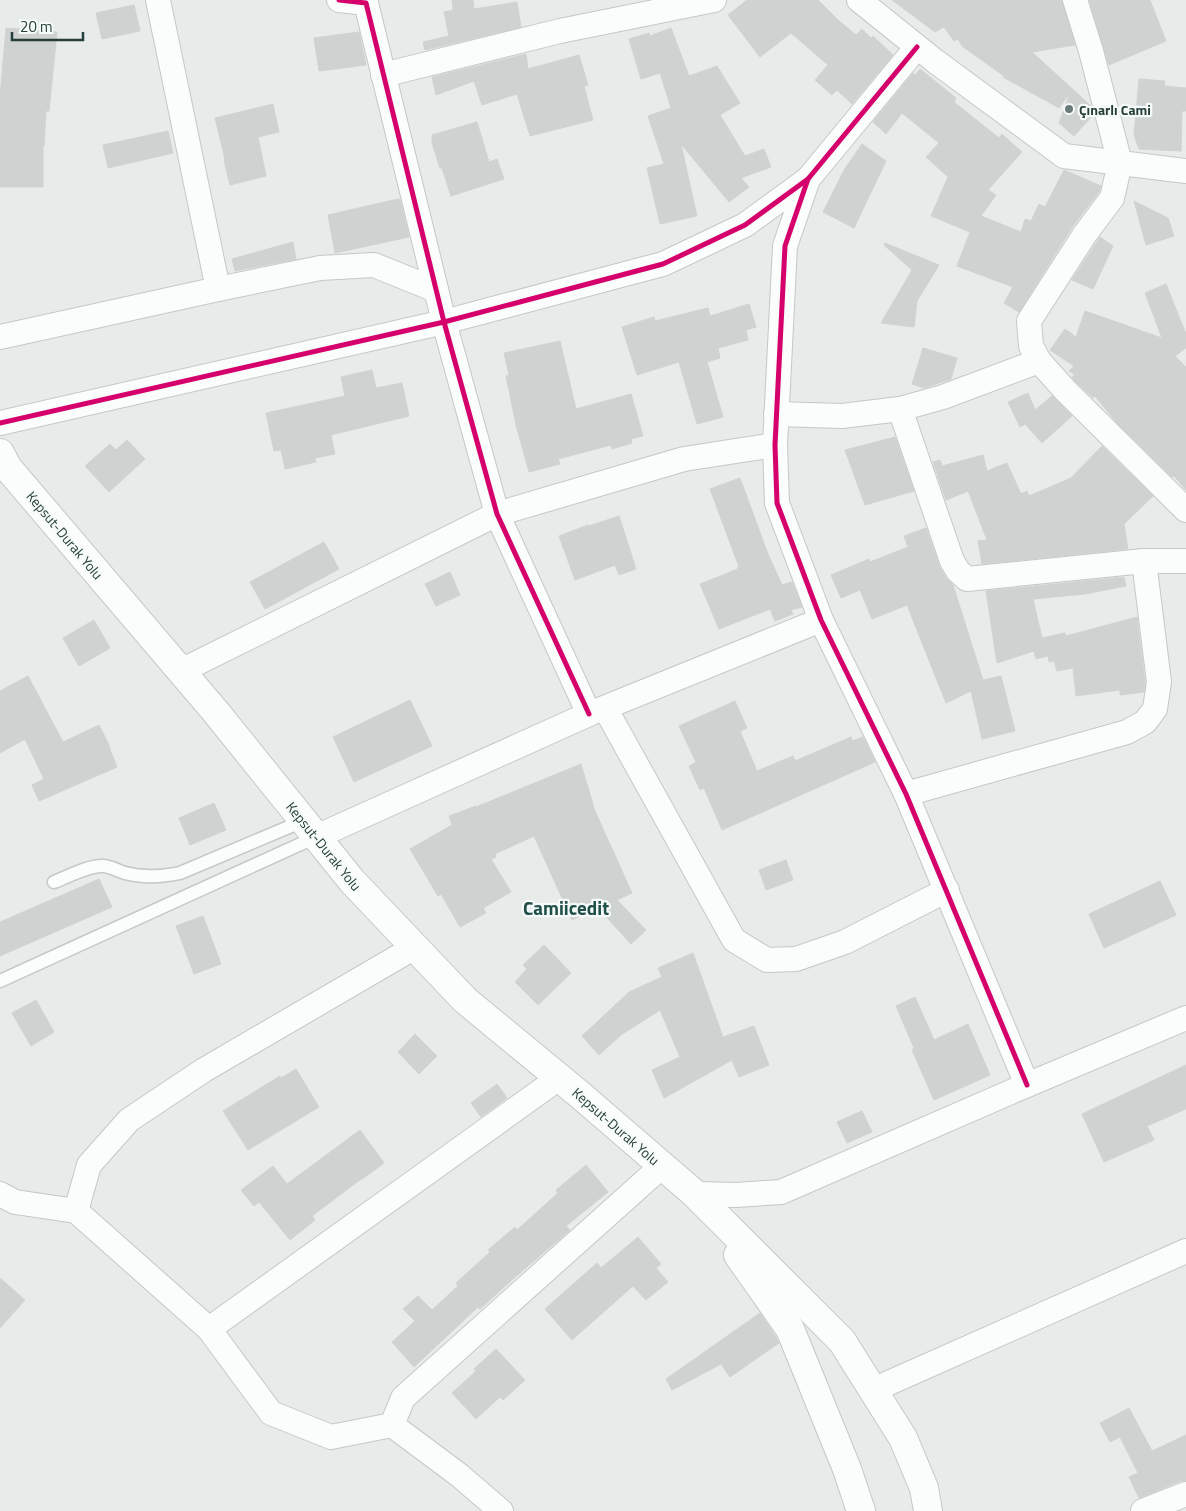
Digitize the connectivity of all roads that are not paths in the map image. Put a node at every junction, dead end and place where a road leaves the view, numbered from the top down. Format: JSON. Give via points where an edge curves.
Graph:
{"nodes":[{"id":1,"x":158,"y":0,"type":"edge"},
{"id":2,"x":339,"y":0,"type":"edge"},
{"id":3,"x":714,"y":0,"type":"edge"},
{"id":4,"x":859,"y":0,"type":"edge"},
{"id":5,"x":1075,"y":0,"type":"edge"},
{"id":6,"x":917,"y":47,"type":"junction"},
{"id":7,"x":383,"y":75,"type":"junction"},
{"id":8,"x":1120,"y":163,"type":"junction"},
{"id":9,"x":1186,"y":171,"type":"edge"},
{"id":10,"x":808,"y":179,"type":"junction"},
{"id":11,"x":218,"y":289,"type":"junction"},
{"id":12,"x":436,"y":290,"type":"junction"},
{"id":13,"x":444,"y":322,"type":"junction"},
{"id":14,"x":0,"y":337,"type":"edge"},
{"id":15,"x":1039,"y":360,"type":"junction"},
{"id":16,"x":900,"y":408,"type":"junction"},
{"id":17,"x":776,"y":414,"type":"junction"},
{"id":18,"x":0,"y":423,"type":"edge"},
{"id":19,"x":774,"y":445,"type":"junction"},
{"id":20,"x":0,"y":453,"type":"edge"},
{"id":21,"x":1186,"y":510,"type":"edge"},
{"id":22,"x":497,"y":514,"type":"junction"},
{"id":23,"x":1144,"y":561,"type":"junction"},
{"id":24,"x":1186,"y":561,"type":"edge"},
{"id":25,"x":821,"y":620,"type":"junction"},
{"id":26,"x":181,"y":671,"type":"junction"},
{"id":27,"x":597,"y":711,"type":"junction"},
{"id":28,"x":906,"y":794,"type":"junction"},
{"id":29,"x":310,"y":828,"type":"junction"},
{"id":30,"x":54,"y":882,"type":"dead end"},
{"id":31,"x":946,"y":890,"type":"junction"},
{"id":32,"x":415,"y":947,"type":"junction"},
{"id":33,"x":0,"y":981,"type":"edge"},
{"id":34,"x":1186,"y":1018,"type":"edge"},
{"id":35,"x":560,"y":1078,"type":"junction"},
{"id":36,"x":1027,"y":1085,"type":"junction"},
{"id":37,"x":662,"y":1166,"type":"junction"},
{"id":38,"x":0,"y":1194,"type":"edge"},
{"id":39,"x":695,"y":1194,"type":"junction"},
{"id":40,"x":76,"y":1211,"type":"junction"},
{"id":41,"x":1186,"y":1251,"type":"edge"},
{"id":42,"x":209,"y":1329,"type":"junction"},
{"id":43,"x":873,"y":1390,"type":"junction"},
{"id":44,"x":392,"y":1425,"type":"junction"},
{"id":45,"x":1186,"y":1494,"type":"edge"},
{"id":46,"x":1151,"y":1510,"type":"edge"},
{"id":47,"x":501,"y":1511,"type":"edge"},
{"id":48,"x":861,"y":1511,"type":"edge"},
{"id":49,"x":928,"y":1511,"type":"edge"}],
"edges":[{"from":1,"to":11,"type":"street"},
{"from":2,"to":7,"type":"street","via":[[366,3]]},
{"from":3,"to":7,"type":"street","via":[[560,31]]},
{"from":4,"to":6,"type":"street"},
{"from":5,"to":8,"type":"street"},
{"from":6,"to":8,"type":"street","via":[[1064,156]]},
{"from":6,"to":10,"type":"street"},
{"from":7,"to":12,"type":"street"},
{"from":8,"to":9,"type":"street"},
{"from":8,"to":15,"type":"street","via":[[1112,198],[1029,321],[1031,346]]},
{"from":10,"to":13,"type":"street","via":[[745,225],[663,264]]},
{"from":10,"to":17,"type":"street","via":[[785,246]]},
{"from":11,"to":12,"type":"street","via":[[320,268],[374,265]]},
{"from":11,"to":14,"type":"street"},
{"from":12,"to":13,"type":"street"},
{"from":13,"to":18,"type":"street"},
{"from":13,"to":22,"type":"street"},
{"from":15,"to":16,"type":"street","via":[[943,397]]},
{"from":15,"to":21,"type":"street"},
{"from":16,"to":17,"type":"street","via":[[842,416]]},
{"from":16,"to":23,"type":"street","via":[[952,561],[967,579]]},
{"from":17,"to":19,"type":"street"},
{"from":19,"to":22,"type":"street","via":[[684,459]]},
{"from":19,"to":25,"type":"street","via":[[777,503]]},
{"from":20,"to":26,"type":"main road","name":"Kepsut-Durak Yolu","via":[[14,475]]},
{"from":22,"to":26,"type":"street"},
{"from":22,"to":27,"type":"street"},
{"from":23,"to":24,"type":"street"},
{"from":23,"to":28,"type":"street","via":[[1159,682],[1155,708],[1145,722],[1127,732]]},
{"from":25,"to":27,"type":"street"},
{"from":25,"to":28,"type":"street"},
{"from":26,"to":29,"type":"main road","name":"Kepsut-Durak Yolu"},
{"from":27,"to":29,"type":"street"},
{"from":27,"to":31,"type":"street","via":[[734,940],[767,960],[796,959],[845,942]]},
{"from":28,"to":31,"type":"street"},
{"from":29,"to":30,"type":"lane","via":[[166,876],[126,873],[103,866],[91,867]]},
{"from":29,"to":32,"type":"main road","name":"Kepsut-Durak Yolu","via":[[352,881]]},
{"from":29,"to":33,"type":"lane"},
{"from":31,"to":36,"type":"street"},
{"from":32,"to":35,"type":"main road","name":"Kepsut-Durak Yolu","via":[[465,1000]]},
{"from":32,"to":40,"type":"street","via":[[204,1070],[129,1120],[89,1165]]},
{"from":34,"to":36,"type":"street"},
{"from":35,"to":37,"type":"main road","name":"Kepsut-Durak Yolu"},
{"from":35,"to":42,"type":"street"},
{"from":36,"to":39,"type":"street","via":[[781,1192]]},
{"from":37,"to":39,"type":"main road","name":"Kepsut-Durak Yolu"},
{"from":37,"to":44,"type":"street","via":[[403,1398]]},
{"from":38,"to":40,"type":"street","via":[[15,1202]]},
{"from":39,"to":43,"type":"main road","name":"Kepsut-Durak Yolu","via":[[842,1341]]},
{"from":39,"to":48,"type":"main road","name":"Kepsut-Durak Yolu","via":[[790,1329]]},
{"from":40,"to":42,"type":"street"},
{"from":41,"to":43,"type":"street"},
{"from":42,"to":44,"type":"street","via":[[271,1413],[331,1437]]},
{"from":43,"to":49,"type":"main road","name":"Kepsut-Durak Yolu","via":[[903,1438],[924,1488]]},
{"from":44,"to":47,"type":"street"},
{"from":45,"to":46,"type":"street"}]}
